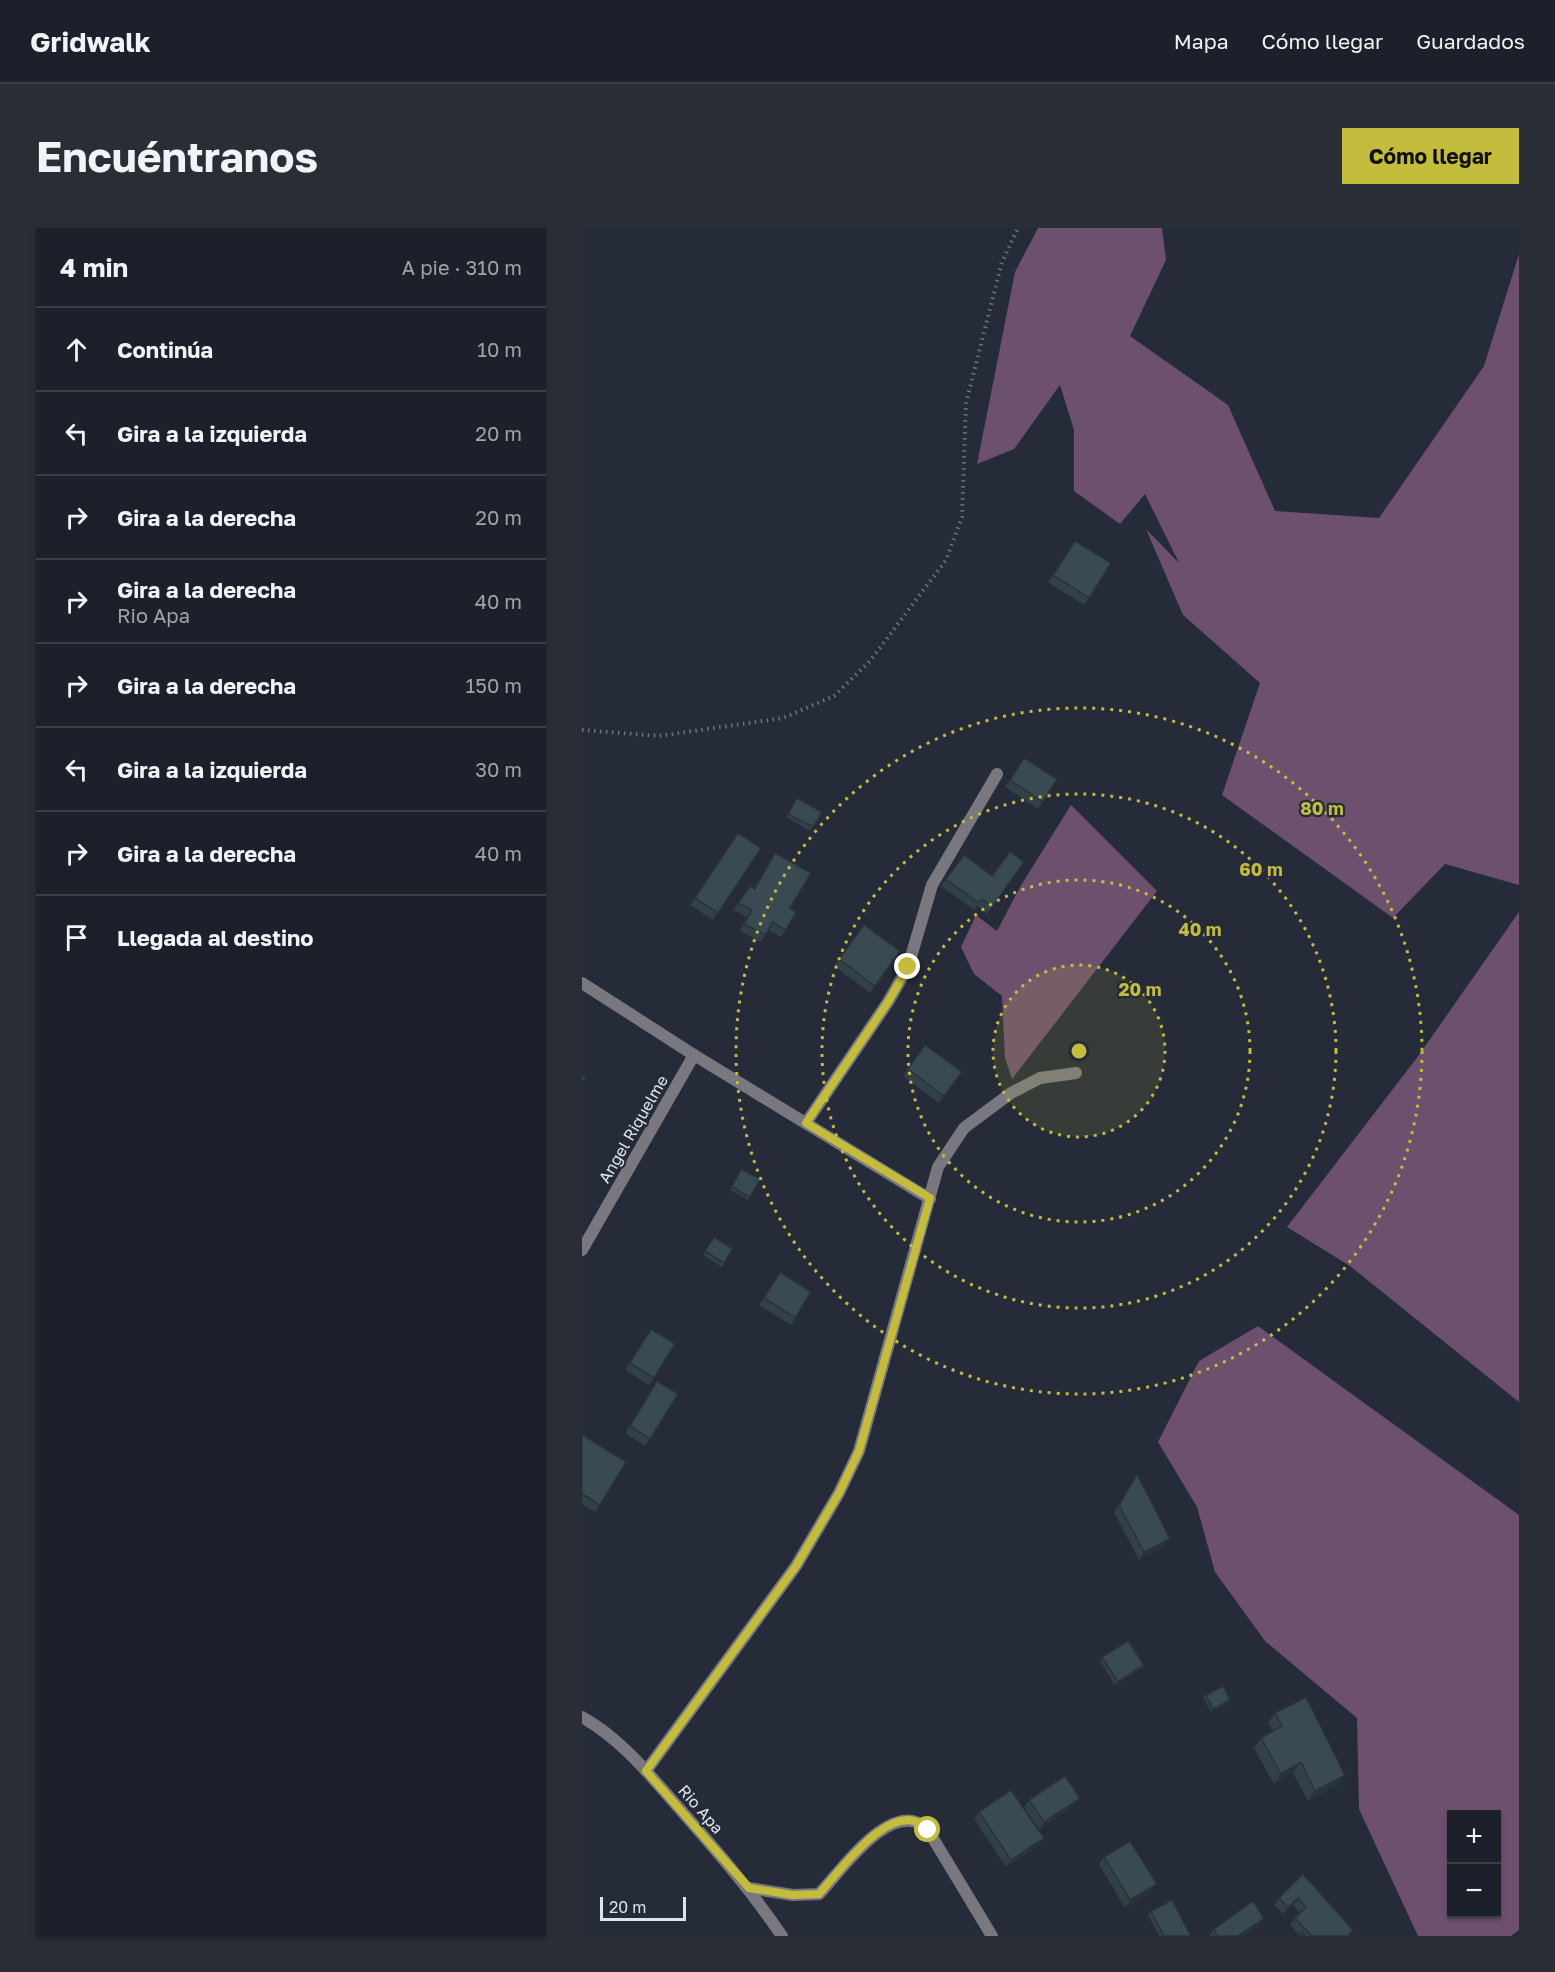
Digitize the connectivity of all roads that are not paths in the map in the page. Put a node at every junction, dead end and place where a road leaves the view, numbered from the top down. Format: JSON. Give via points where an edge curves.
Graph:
{"nodes":[{"id":1,"x":997,"y":774,"type":"dead end"},
{"id":2,"x":582,"y":983,"type":"edge"},
{"id":3,"x":694,"y":1055,"type":"junction"},
{"id":4,"x":1076,"y":1073,"type":"dead end"},
{"id":5,"x":806,"y":1123,"type":"junction"},
{"id":6,"x":930,"y":1198,"type":"junction"},
{"id":7,"x":582,"y":1250,"type":"edge"},
{"id":8,"x":582,"y":1717,"type":"edge"},
{"id":9,"x":646,"y":1771,"type":"junction"},
{"id":10,"x":749,"y":1888,"type":"junction"},
{"id":11,"x":782,"y":1936,"type":"edge"},
{"id":12,"x":992,"y":1936,"type":"edge"}],
"edges":[{"from":1,"to":5,"type":"street","via":[[932,885],[908,967]]},
{"from":2,"to":3,"type":"street"},
{"from":3,"to":5,"type":"street"},
{"from":3,"to":7,"type":"street","name":"Angel Riquelme"},
{"from":4,"to":6,"type":"street","via":[[1040,1078],[1011,1093],[964,1128],[938,1167]]},
{"from":5,"to":6,"type":"street"},
{"from":6,"to":9,"type":"street","via":[[859,1451],[839,1493],[796,1566]]},
{"from":8,"to":9,"type":"street","name":"Rio Apa","via":[[603,1729]]},
{"from":9,"to":10,"type":"street","name":"Rio Apa"},
{"from":10,"to":11,"type":"street","name":"Rio Apa"},
{"from":10,"to":12,"type":"street","via":[[793,1895],[819,1894],[880,1829],[897,1821],[915,1820],[928,1830]]}]}
